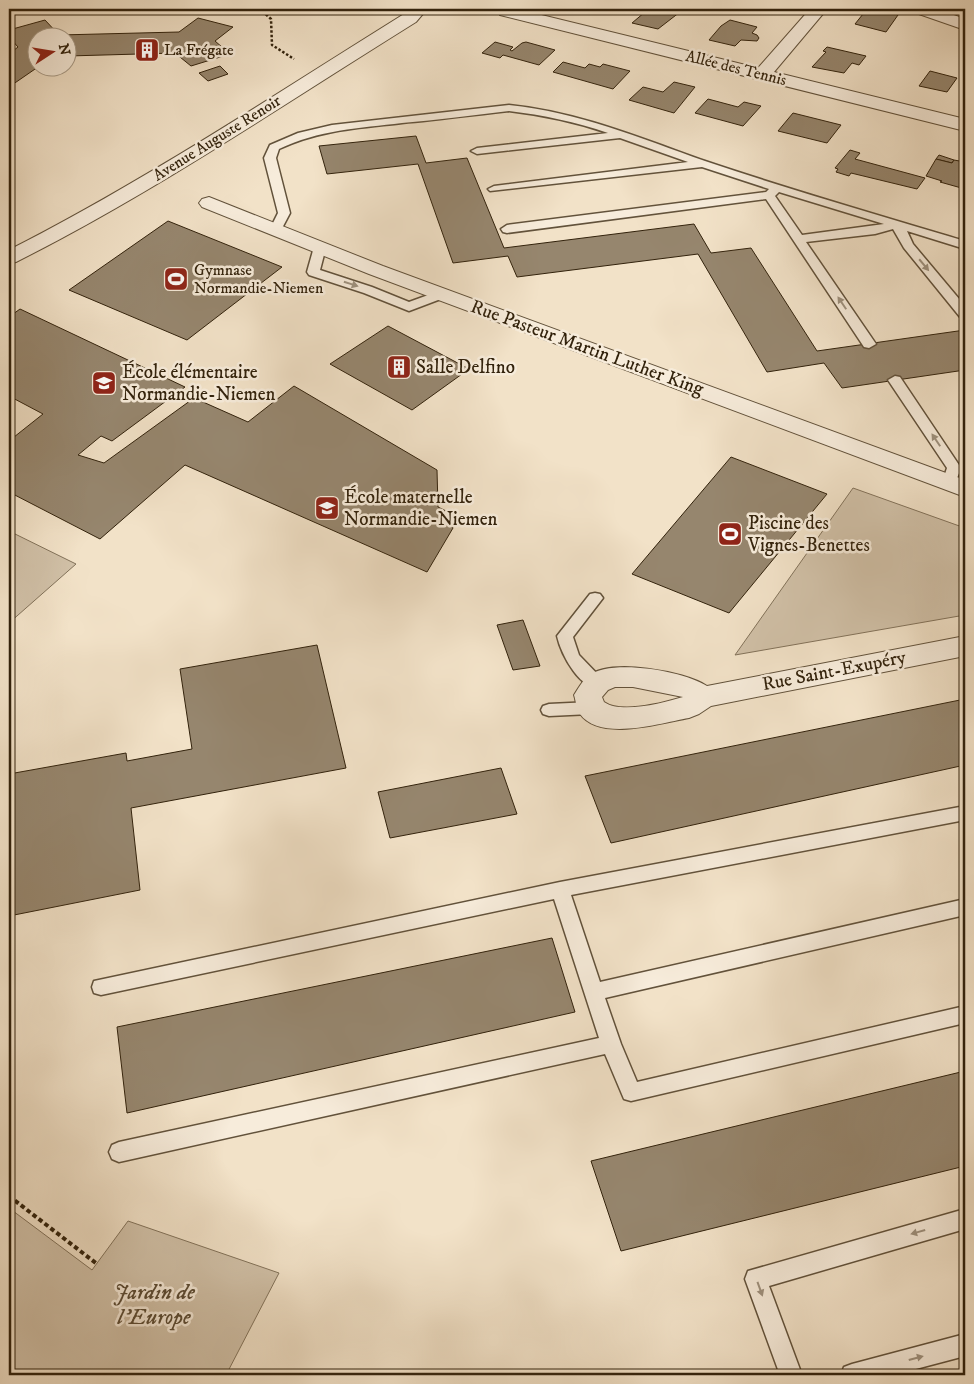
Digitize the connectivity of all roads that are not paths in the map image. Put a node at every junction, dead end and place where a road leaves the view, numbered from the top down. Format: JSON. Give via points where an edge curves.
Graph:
{"nodes":[{"id":1,"x":419,"y":9,"type":"edge"},
{"id":2,"x":819,"y":9,"type":"edge"},
{"id":3,"x":922,"y":9,"type":"edge"},
{"id":4,"x":506,"y":11,"type":"dead end"},
{"id":5,"x":965,"y":25,"type":"edge"},
{"id":6,"x":762,"y":75,"type":"junction"},
{"id":7,"x":965,"y":125,"type":"edge"},
{"id":8,"x":622,"y":136,"type":"junction"},
{"id":9,"x":476,"y":151,"type":"dead end"},
{"id":10,"x":704,"y":164,"type":"junction"},
{"id":11,"x":494,"y":189,"type":"dead end"},
{"id":12,"x":774,"y":191,"type":"junction"},
{"id":13,"x":209,"y":204,"type":"dead end"},
{"id":14,"x":896,"y":224,"type":"junction"},
{"id":15,"x":276,"y":229,"type":"junction"},
{"id":16,"x":507,"y":229,"type":"dead end"},
{"id":17,"x":799,"y":239,"type":"junction"},
{"id":18,"x":965,"y":245,"type":"edge"},
{"id":19,"x":9,"y":258,"type":"edge"},
{"id":20,"x":965,"y":314,"type":"edge"},
{"id":21,"x":869,"y":344,"type":"dead end"},
{"id":22,"x":895,"y":380,"type":"dead end"},
{"id":23,"x":957,"y":486,"type":"edge"},
{"id":24,"x":595,"y":598,"type":"dead end"},
{"id":25,"x":965,"y":646,"type":"edge"},
{"id":26,"x":595,"y":696,"type":"junction"},
{"id":27,"x":703,"y":697,"type":"junction"},
{"id":28,"x":549,"y":710,"type":"dead end"},
{"id":29,"x":965,"y":813,"type":"edge"},
{"id":30,"x":560,"y":890,"type":"junction"},
{"id":31,"x":965,"y":907,"type":"edge"},
{"id":32,"x":101,"y":987,"type":"dead end"},
{"id":33,"x":595,"y":992,"type":"junction"},
{"id":34,"x":965,"y":1015,"type":"edge"},
{"id":35,"x":612,"y":1044,"type":"junction"},
{"id":36,"x":119,"y":1152,"type":"dead end"},
{"id":37,"x":965,"y":1219,"type":"edge"},
{"id":38,"x":965,"y":1345,"type":"edge"},
{"id":39,"x":791,"y":1375,"type":"edge"},
{"id":40,"x":852,"y":1375,"type":"edge"}],
"edges":[{"from":1,"to":19,"type":"street","name":"Avenue Auguste Renoir","via":[[410,18],[138,188]]},
{"from":2,"to":6,"type":"street"},
{"from":3,"to":5,"type":"street"},
{"from":4,"to":6,"type":"street","name":"Allée des Tennis"},
{"from":6,"to":7,"type":"street","name":"Allée des Tennis"},
{"from":8,"to":9,"type":"lane"},
{"from":8,"to":10,"type":"lane"},
{"from":8,"to":15,"type":"lane","via":[[560,115],[509,108],[309,133],[274,147],[270,158],[284,214]]},
{"from":10,"to":11,"type":"lane"},
{"from":10,"to":12,"type":"lane"},
{"from":12,"to":14,"type":"lane"},
{"from":12,"to":16,"type":"lane"},
{"from":12,"to":17,"type":"lane"},
{"from":13,"to":15,"type":"street","name":"Rue Pasteur Martin Luther King"},
{"from":14,"to":17,"type":"lane","via":[[875,230]]},
{"from":14,"to":18,"type":"lane"},
{"from":14,"to":20,"type":"lane","one_way":true,"via":[[908,245]]},
{"from":15,"to":23,"type":"street","name":"Rue Pasteur Martin Luther King"},
{"from":21,"to":17,"type":"lane","one_way":true},
{"from":23,"to":22,"type":"lane","one_way":true,"via":[[954,468]]},
{"from":24,"to":26,"type":"lane","via":[[565,636],[567,650]]},
{"from":25,"to":27,"type":"street","name":"Rue Saint-Exupéry"},
{"from":26,"to":27,"type":"street","via":[[613,678],[633,677],[688,687]]},
{"from":26,"to":27,"type":"street","name":"Rue Saint-Exupéry","via":[[603,716],[624,719],[689,707]]},
{"from":26,"to":28,"type":"lane"},
{"from":29,"to":30,"type":"lane"},
{"from":30,"to":32,"type":"lane"},
{"from":30,"to":33,"type":"lane"},
{"from":31,"to":33,"type":"lane"},
{"from":33,"to":35,"type":"lane"},
{"from":34,"to":35,"type":"lane","via":[[631,1092]]},
{"from":35,"to":36,"type":"lane"},
{"from":37,"to":39,"type":"lane","one_way":true,"via":[[756,1279]]},
{"from":40,"to":38,"type":"lane","one_way":true}]}
